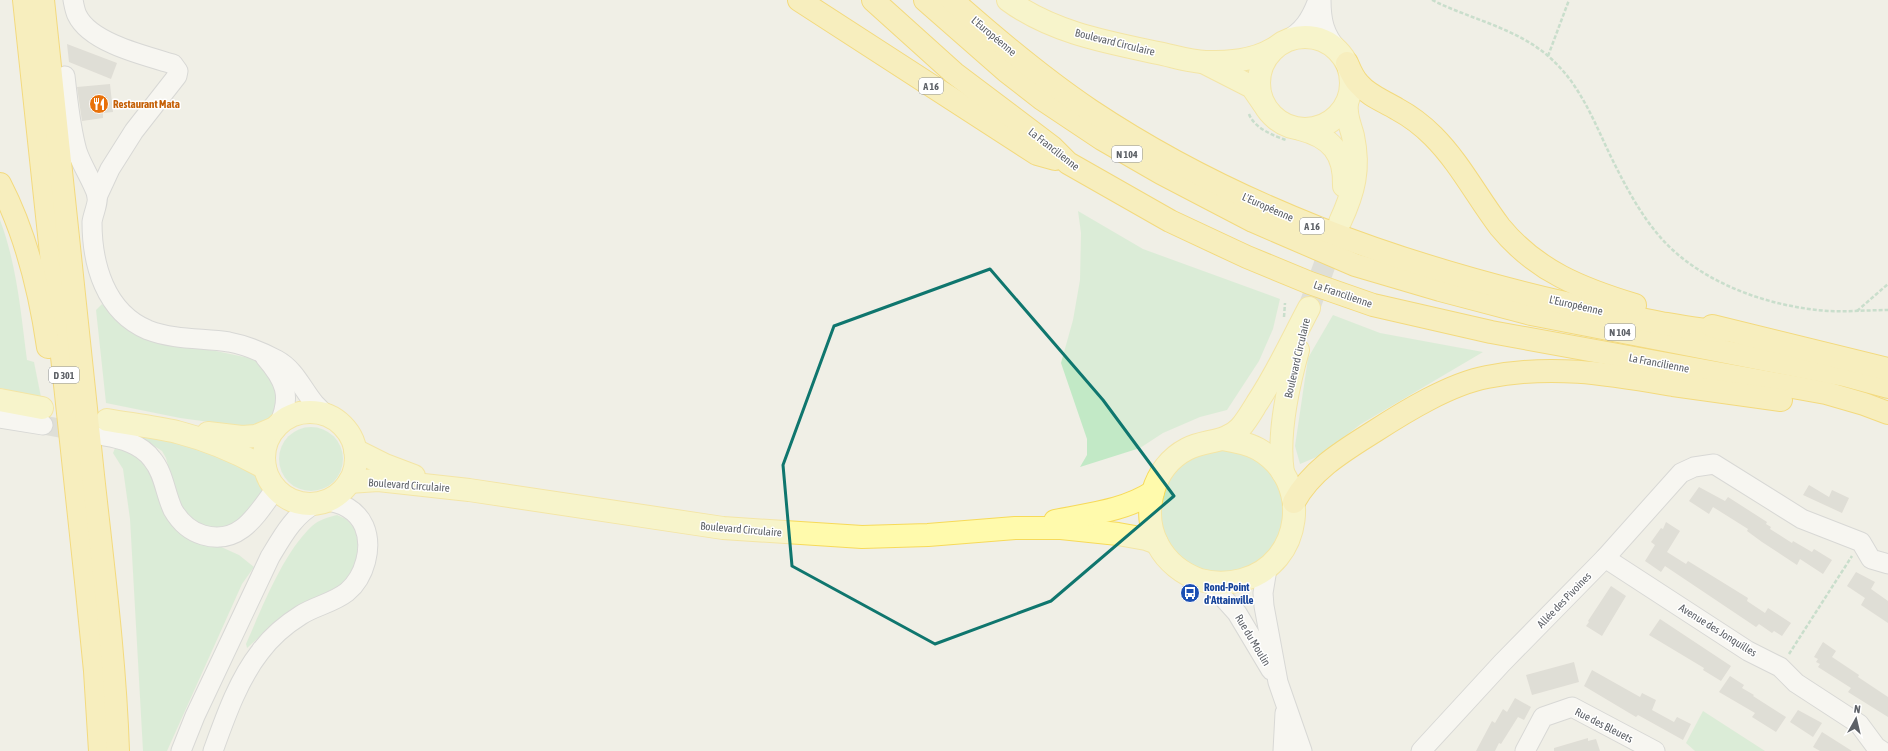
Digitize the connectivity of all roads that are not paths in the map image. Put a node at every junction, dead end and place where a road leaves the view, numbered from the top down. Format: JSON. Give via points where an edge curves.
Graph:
{"nodes":[{"id":1,"x":24,"y":0,"type":"edge"},
{"id":2,"x":43,"y":0,"type":"edge"},
{"id":3,"x":73,"y":0,"type":"edge"},
{"id":4,"x":799,"y":0,"type":"edge"},
{"id":5,"x":873,"y":0,"type":"edge"},
{"id":6,"x":925,"y":0,"type":"edge"},
{"id":7,"x":952,"y":0,"type":"edge"},
{"id":8,"x":1008,"y":0,"type":"edge"},
{"id":9,"x":1319,"y":0,"type":"edge"},
{"id":10,"x":1279,"y":45,"type":"junction"},
{"id":11,"x":1343,"y":57,"type":"junction"},
{"id":12,"x":1204,"y":62,"type":"junction"},
{"id":13,"x":65,"y":76,"type":"dead end"},
{"id":14,"x":1347,"y":103,"type":"junction"},
{"id":15,"x":1256,"y":109,"type":"junction"},
{"id":16,"x":1296,"y":136,"type":"junction"},
{"id":17,"x":1068,"y":163,"type":"junction"},
{"id":18,"x":0,"y":184,"type":"edge"},
{"id":19,"x":97,"y":197,"type":"junction"},
{"id":20,"x":1725,"y":331,"type":"junction"},
{"id":21,"x":260,"y":352,"type":"junction"},
{"id":22,"x":1888,"y":369,"type":"edge"},
{"id":23,"x":1888,"y":387,"type":"edge"},
{"id":24,"x":0,"y":400,"type":"edge"},
{"id":25,"x":1888,"y":413,"type":"edge"},
{"id":26,"x":43,"y":416,"type":"joint"},
{"id":27,"x":329,"y":416,"type":"junction"},
{"id":28,"x":1888,"y":417,"type":"edge"},
{"id":29,"x":0,"y":418,"type":"edge"},
{"id":30,"x":277,"y":426,"type":"junction"},
{"id":31,"x":105,"y":428,"type":"joint"},
{"id":32,"x":177,"y":433,"type":"junction"},
{"id":33,"x":1222,"y":439,"type":"junction"},
{"id":34,"x":355,"y":450,"type":"junction"},
{"id":35,"x":265,"y":468,"type":"junction"},
{"id":36,"x":1283,"y":473,"type":"junction"},
{"id":37,"x":349,"y":482,"type":"junction"},
{"id":38,"x":276,"y":488,"type":"junction"},
{"id":39,"x":469,"y":490,"type":"junction"},
{"id":40,"x":1153,"y":492,"type":"junction"},
{"id":41,"x":321,"y":502,"type":"junction"},
{"id":42,"x":1294,"y":502,"type":"junction"},
{"id":43,"x":1015,"y":528,"type":"junction"},
{"id":44,"x":1157,"y":543,"type":"junction"},
{"id":45,"x":1605,"y":558,"type":"junction"},
{"id":46,"x":1888,"y":564,"type":"edge"},
{"id":47,"x":1267,"y":569,"type":"junction"},
{"id":48,"x":1210,"y":583,"type":"junction"},
{"id":49,"x":1278,"y":682,"type":"junction"},
{"id":50,"x":1285,"y":706,"type":"junction"},
{"id":51,"x":96,"y":751,"type":"edge"},
{"id":52,"x":100,"y":751,"type":"edge"},
{"id":53,"x":118,"y":751,"type":"edge"},
{"id":54,"x":181,"y":751,"type":"edge"},
{"id":55,"x":213,"y":751,"type":"edge"},
{"id":56,"x":1283,"y":751,"type":"edge"},
{"id":57,"x":1302,"y":751,"type":"edge"},
{"id":58,"x":1421,"y":751,"type":"edge"},
{"id":59,"x":1525,"y":751,"type":"edge"},
{"id":60,"x":1655,"y":751,"type":"edge"},
{"id":61,"x":1882,"y":751,"type":"edge"}],
"edges":[{"from":1,"to":52,"type":"highway","number":"D 301","via":[[87,591]]},
{"from":2,"to":53,"type":"highway","number":"D 301","via":[[105,573]]},
{"from":3,"to":19,"type":"street","via":[[77,16],[92,33],[112,44],[174,64],[178,71],[177,76],[134,131],[110,169]]},
{"from":4,"to":17,"type":"highway","number":"A 16","via":[[1037,154]]},
{"from":5,"to":17,"type":"highway","name":"La Francilienne","number":"N 104","via":[[954,73],[1052,147]]},
{"from":6,"to":23,"type":"highway","name":"La Francilienne","number":"N 104","via":[[1006,71],[1042,99],[1102,139],[1253,221],[1356,265],[1532,314],[1844,375]]},
{"from":7,"to":20,"type":"highway","name":"L'Européenne","number":"A 16","via":[[993,37],[1091,110],[1205,178],[1298,221],[1380,252],[1475,280],[1613,314],[1707,331]]},
{"from":8,"to":12,"type":"main road","name":"Boulevard Circulaire","via":[[1048,22],[1102,42]]},
{"from":9,"to":10,"type":"street","via":[[1302,29]]},
{"from":9,"to":11,"type":"street","via":[[1325,33]]},
{"from":10,"to":11,"type":"main road","via":[[1298,37],[1313,37],[1326,41]]},
{"from":10,"to":12,"type":"main road","name":"Boulevard Circulaire","via":[[1255,58]]},
{"from":10,"to":15,"type":"main road","via":[[1264,60],[1258,80]]},
{"from":11,"to":14,"type":"main road","via":[[1351,77]]},
{"from":11,"to":20,"type":"highway","via":[[1355,79],[1367,92],[1398,109],[1434,136],[1501,228],[1532,259],[1563,279],[1597,294]]},
{"from":12,"to":15,"type":"main road","name":"Boulevard Circulaire","via":[[1252,88]]},
{"from":13,"to":19,"type":"street","via":[[70,124],[78,152]]},
{"from":14,"to":16,"type":"main road","via":[[1328,123]]},
{"from":14,"to":16,"type":"main road","via":[[1347,117],[1356,162],[1351,200],[1340,222],[1345,176],[1342,160],[1328,141],[1315,133]]},
{"from":15,"to":16,"type":"main road","via":[[1286,125]]},
{"from":17,"to":25,"type":"highway","name":"La Francilienne","number":"N 104","via":[[1170,221],[1247,257],[1310,283],[1373,304],[1491,332],[1826,393]]},
{"from":18,"to":51,"type":"highway","via":[[21,234],[46,336],[56,397]]},
{"from":19,"to":21,"type":"street","via":[[92,219],[92,234],[97,265],[107,294],[124,314],[148,330],[163,335],[228,342]]},
{"from":20,"to":22,"type":"highway"},
{"from":21,"to":27,"type":"street","via":[[278,360],[291,370],[316,407]]},
{"from":21,"to":30,"type":"street","via":[[285,388],[286,405]]},
{"from":24,"to":26,"type":"main road"},
{"from":26,"to":29,"type":"street"},
{"from":27,"to":30,"type":"main road","via":[[305,412],[296,414]]},
{"from":27,"to":34,"type":"main road","via":[[342,424]]},
{"from":28,"to":42,"type":"highway","via":[[1606,374],[1569,370],[1530,370],[1485,377],[1416,406],[1317,471]]},
{"from":30,"to":32,"type":"main road","via":[[256,436]]},
{"from":30,"to":35,"type":"main road","via":[[266,447]]},
{"from":31,"to":32,"type":"main road"},
{"from":31,"to":38,"type":"street","via":[[143,449],[152,459],[174,510],[182,523],[196,533],[209,537],[224,537],[236,533],[255,517]]},
{"from":32,"to":35,"type":"main road","via":[[228,449]]},
{"from":33,"to":36,"type":"main road","via":[[1237,441],[1258,449],[1272,459]]},
{"from":33,"to":36,"type":"main road","name":"Boulevard Circulaire","via":[[1239,428],[1269,385],[1309,308],[1288,384],[1281,446]]},
{"from":33,"to":40,"type":"main road","via":[[1203,442],[1185,450],[1170,462],[1158,478]]},
{"from":34,"to":37,"type":"main road","via":[[356,461]]},
{"from":34,"to":39,"type":"main road","name":"Boulevard Circulaire","via":[[414,476]]},
{"from":35,"to":38,"type":"main road"},
{"from":36,"to":42,"type":"main road"},
{"from":37,"to":39,"type":"main road","name":"Boulevard Circulaire","via":[[378,480]]},
{"from":37,"to":41,"type":"main road","via":[[341,491]]},
{"from":38,"to":41,"type":"main road","via":[[287,498],[302,503]]},
{"from":39,"to":43,"type":"main road","name":"Boulevard Circulaire","via":[[716,527],[792,534],[862,537]]},
{"from":40,"to":43,"type":"main road","name":"Boulevard Circulaire","via":[[1141,500],[1118,508]]},
{"from":40,"to":44,"type":"main road","via":[[1150,509]]},
{"from":41,"to":54,"type":"street","via":[[302,512],[270,557]]},
{"from":41,"to":55,"type":"street","via":[[337,503],[356,513],[367,536],[368,552],[365,564],[358,580],[347,592],[302,614],[260,651],[239,687]]},
{"from":42,"to":47,"type":"main road","via":[[1292,532],[1286,546]]},
{"from":43,"to":44,"type":"main road","name":"Boulevard Circulaire","via":[[1061,528],[1100,532],[1133,536]]},
{"from":44,"to":48,"type":"main road","via":[[1174,566],[1191,577]]},
{"from":45,"to":46,"type":"street","name":"Allée des Pivoines","via":[[1681,473],[1694,467],[1714,464],[1802,519],[1861,542],[1871,558]]},
{"from":45,"to":58,"type":"street","name":"Allée des Pivoines","via":[[1502,663]]},
{"from":45,"to":61,"type":"street","name":"Avenue des Jonquilles","via":[[1748,651],[1780,667],[1796,683],[1859,724],[1876,748]]},
{"from":47,"to":48,"type":"main road","via":[[1250,578],[1229,584]]},
{"from":47,"to":49,"type":"street","name":"Rue du Moulin","via":[[1263,593],[1264,606]]},
{"from":48,"to":49,"type":"street","name":"Rue du Moulin","via":[[1237,612]]},
{"from":49,"to":50,"type":"street","name":"Rue du Moulin"},
{"from":50,"to":56,"type":"street","name":"Rue du Moulin"},
{"from":50,"to":57,"type":"street","name":"Rue du Moulin"},
{"from":59,"to":60,"type":"street","name":"Rue des Bleuets","via":[[1543,717],[1572,707]]}]}
